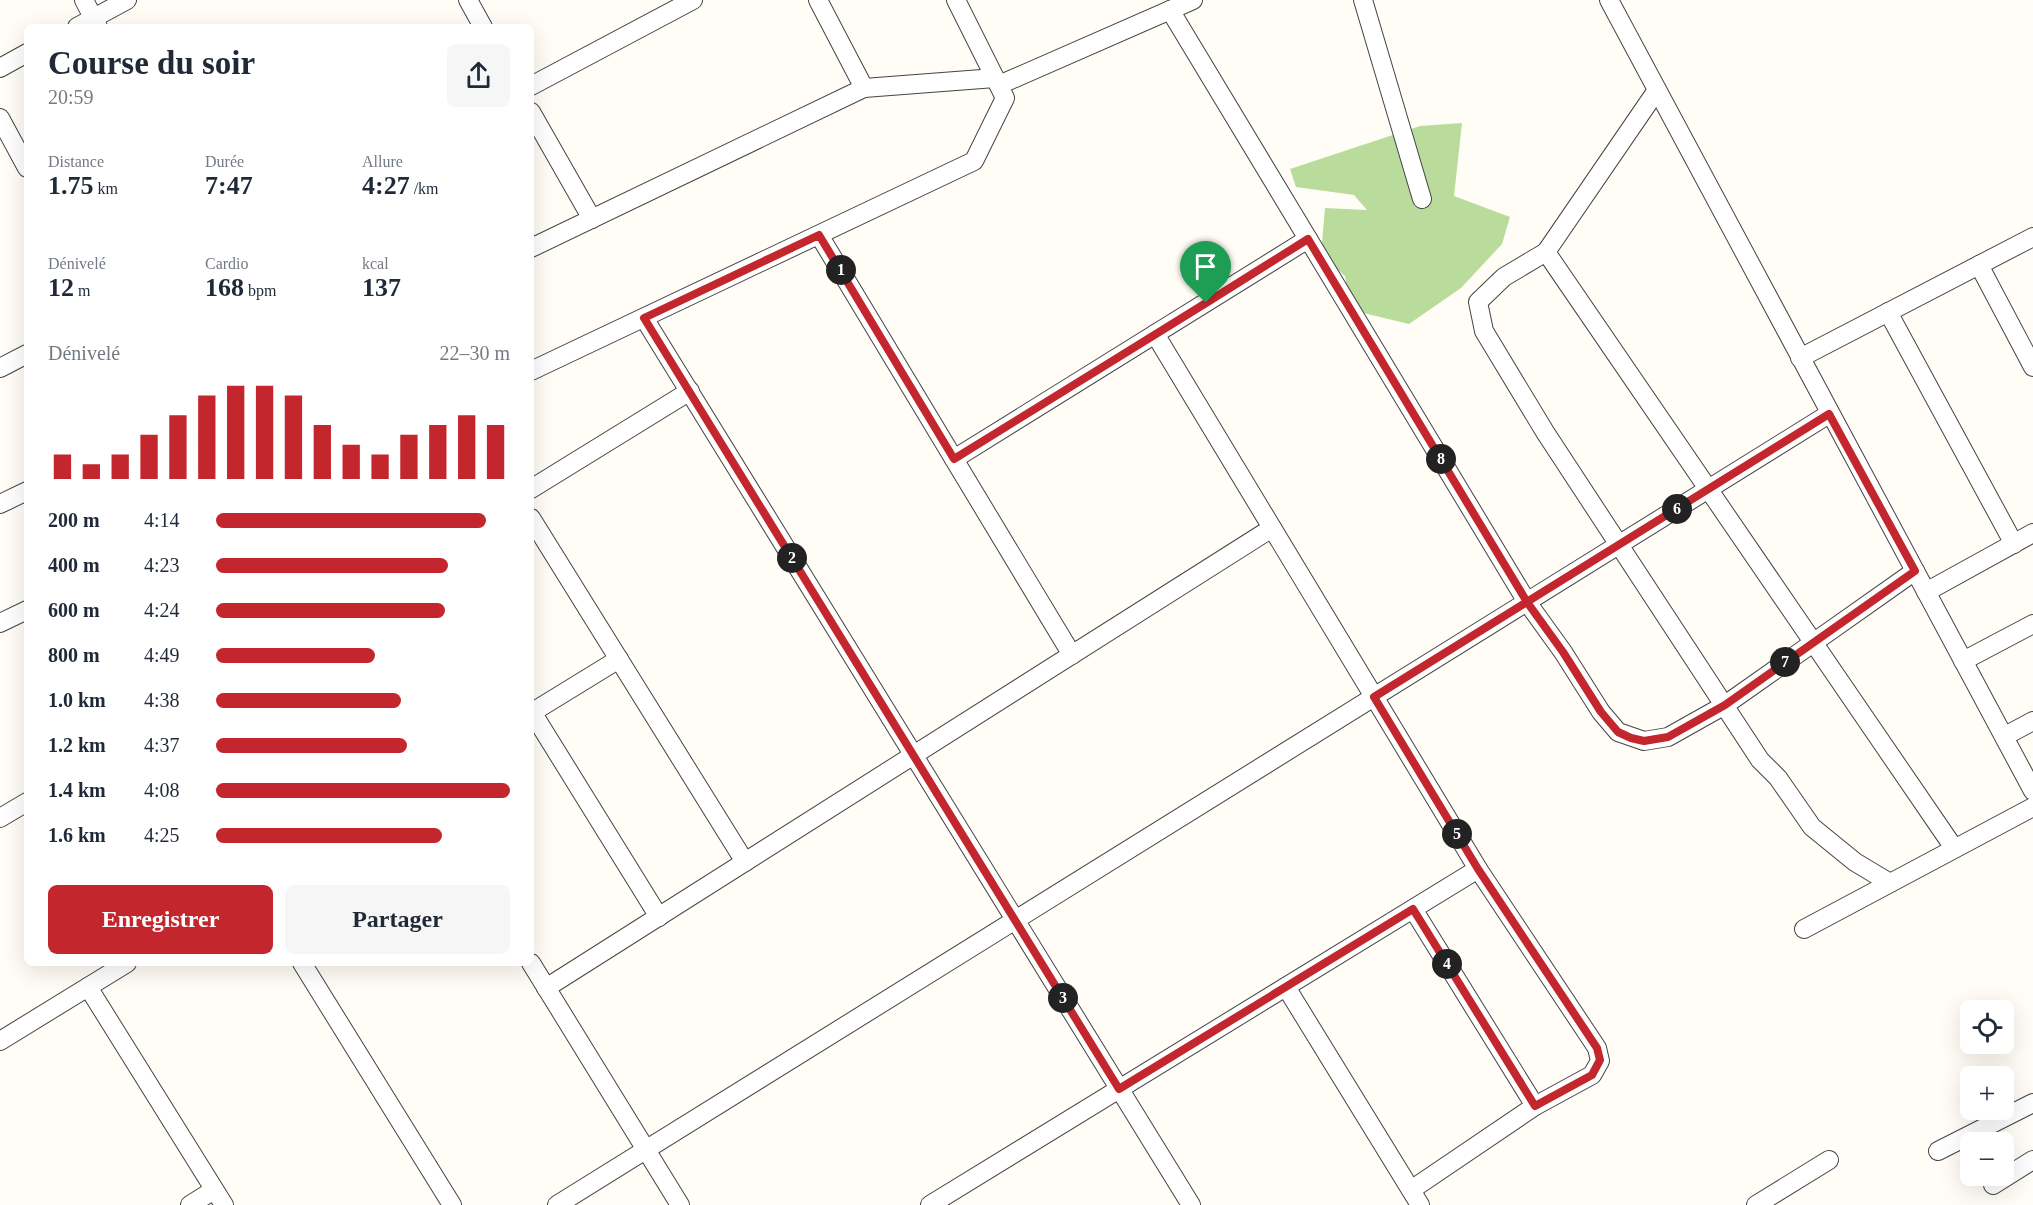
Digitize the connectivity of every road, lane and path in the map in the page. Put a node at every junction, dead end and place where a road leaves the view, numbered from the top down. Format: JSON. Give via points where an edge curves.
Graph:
{"nodes":[{"id":1,"x":84,"y":0,"type":"edge"},
{"id":2,"x":127,"y":0,"type":"edge"},
{"id":3,"x":468,"y":0,"type":"edge"},
{"id":4,"x":693,"y":0,"type":"edge"},
{"id":5,"x":818,"y":0,"type":"edge"},
{"id":6,"x":956,"y":0,"type":"edge"},
{"id":7,"x":1193,"y":0,"type":"edge"},
{"id":8,"x":1363,"y":0,"type":"edge"},
{"id":9,"x":1609,"y":0,"type":"edge"},
{"id":10,"x":1170,"y":10,"type":"junction"},
{"id":11,"x":96,"y":22,"type":"edge"},
{"id":12,"x":481,"y":24,"type":"edge"},
{"id":13,"x":24,"y":55,"type":"edge"},
{"id":14,"x":0,"y":68,"type":"edge"},
{"id":15,"x":997,"y":82,"type":"junction"},
{"id":16,"x":534,"y":84,"type":"edge"},
{"id":17,"x":864,"y":88,"type":"junction"},
{"id":18,"x":1657,"y":90,"type":"junction"},
{"id":19,"x":534,"y":116,"type":"edge"},
{"id":20,"x":0,"y":118,"type":"edge"},
{"id":21,"x":24,"y":162,"type":"edge"},
{"id":22,"x":1422,"y":199,"type":"dead end"},
{"id":23,"x":592,"y":219,"type":"junction"},
{"id":24,"x":819,"y":235,"type":"junction"},
{"id":25,"x":2033,"y":237,"type":"edge"},
{"id":26,"x":1308,"y":239,"type":"junction"},
{"id":27,"x":534,"y":247,"type":"edge"},
{"id":28,"x":1546,"y":252,"type":"junction"},
{"id":29,"x":1979,"y":265,"type":"junction"},
{"id":30,"x":1888,"y":312,"type":"junction"},
{"id":31,"x":644,"y":318,"type":"junction"},
{"id":32,"x":1155,"y":334,"type":"junction"},
{"id":33,"x":24,"y":356,"type":"edge"},
{"id":34,"x":1800,"y":358,"type":"junction"},
{"id":35,"x":2031,"y":359,"type":"edge"},
{"id":36,"x":0,"y":368,"type":"edge"},
{"id":37,"x":534,"y":370,"type":"edge"},
{"id":38,"x":690,"y":391,"type":"junction"},
{"id":39,"x":1829,"y":414,"type":"junction"},
{"id":40,"x":954,"y":459,"type":"junction"},
{"id":41,"x":534,"y":487,"type":"edge"},
{"id":42,"x":1709,"y":489,"type":"junction"},
{"id":43,"x":24,"y":492,"type":"edge"},
{"id":44,"x":0,"y":504,"type":"edge"},
{"id":45,"x":534,"y":523,"type":"edge"},
{"id":46,"x":1272,"y":528,"type":"junction"},
{"id":47,"x":2033,"y":533,"type":"edge"},
{"id":48,"x":1620,"y":544,"type":"junction"},
{"id":49,"x":2014,"y":544,"type":"junction"},
{"id":50,"x":1915,"y":571,"type":"junction"},
{"id":51,"x":1926,"y":592,"type":"junction"},
{"id":52,"x":1527,"y":602,"type":"junction"},
{"id":53,"x":24,"y":611,"type":"edge"},
{"id":54,"x":0,"y":623,"type":"edge"},
{"id":55,"x":2033,"y":624,"type":"edge"},
{"id":56,"x":1813,"y":642,"type":"junction"},
{"id":57,"x":1072,"y":655,"type":"junction"},
{"id":58,"x":619,"y":659,"type":"junction"},
{"id":59,"x":1963,"y":661,"type":"junction"},
{"id":60,"x":1374,"y":697,"type":"junction"},
{"id":61,"x":1725,"y":705,"type":"junction"},
{"id":62,"x":534,"y":711,"type":"edge"},
{"id":63,"x":534,"y":715,"type":"edge"},
{"id":64,"x":2033,"y":721,"type":"edge"},
{"id":65,"x":2005,"y":736,"type":"junction"},
{"id":66,"x":914,"y":755,"type":"junction"},
{"id":67,"x":2033,"y":791,"type":"edge"},
{"id":68,"x":24,"y":804,"type":"edge"},
{"id":69,"x":2033,"y":807,"type":"edge"},
{"id":70,"x":0,"y":818,"type":"edge"},
{"id":71,"x":1954,"y":848,"type":"junction"},
{"id":72,"x":745,"y":862,"type":"junction"},
{"id":73,"x":1478,"y":869,"type":"junction"},
{"id":74,"x":1890,"y":883,"type":"junction"},
{"id":75,"x":1413,"y":909,"type":"junction"},
{"id":76,"x":659,"y":917,"type":"junction"},
{"id":77,"x":1015,"y":920,"type":"junction"},
{"id":78,"x":1804,"y":929,"type":"dead end"},
{"id":79,"x":122,"y":966,"type":"edge"},
{"id":80,"x":304,"y":966,"type":"edge"},
{"id":81,"x":533,"y":966,"type":"edge"},
{"id":82,"x":88,"y":987,"type":"junction"},
{"id":83,"x":1286,"y":987,"type":"junction"},
{"id":84,"x":546,"y":988,"type":"junction"},
{"id":85,"x":0,"y":1041,"type":"edge"},
{"id":86,"x":1119,"y":1089,"type":"junction"},
{"id":87,"x":2033,"y":1103,"type":"edge"},
{"id":88,"x":1535,"y":1106,"type":"junction"},
{"id":89,"x":646,"y":1150,"type":"junction"},
{"id":90,"x":1938,"y":1151,"type":"dead end"},
{"id":91,"x":1829,"y":1160,"type":"dead end"},
{"id":92,"x":2033,"y":1160,"type":"edge"},
{"id":93,"x":2014,"y":1172,"type":"edge"},
{"id":94,"x":219,"y":1197,"type":"edge"},
{"id":95,"x":1416,"y":1197,"type":"edge"},
{"id":96,"x":953,"y":1199,"type":"edge"},
{"id":97,"x":190,"y":1205,"type":"edge"},
{"id":98,"x":452,"y":1205,"type":"edge"},
{"id":99,"x":557,"y":1205,"type":"edge"},
{"id":100,"x":680,"y":1205,"type":"edge"},
{"id":101,"x":930,"y":1205,"type":"edge"},
{"id":102,"x":1191,"y":1205,"type":"edge"},
{"id":103,"x":1756,"y":1205,"type":"edge"}],
"edges":[{"from":1,"to":11,"type":"street"},
{"from":2,"to":11,"type":"street"},
{"from":3,"to":12,"type":"street"},
{"from":4,"to":16,"type":"street"},
{"from":5,"to":17,"type":"street"},
{"from":6,"to":15,"type":"street"},
{"from":7,"to":10,"type":"street"},
{"from":8,"to":22,"type":"street"},
{"from":9,"to":18,"type":"street"},
{"from":10,"to":15,"type":"street"},
{"from":10,"to":26,"type":"street"},
{"from":13,"to":14,"type":"street"},
{"from":15,"to":17,"type":"street"},
{"from":15,"to":24,"type":"street","via":[[1005,98],[974,161]]},
{"from":17,"to":23,"type":"street"},
{"from":18,"to":28,"type":"street"},
{"from":18,"to":34,"type":"street"},
{"from":19,"to":23,"type":"street"},
{"from":20,"to":21,"type":"street"},
{"from":23,"to":27,"type":"street"},
{"from":24,"to":31,"type":"street"},
{"from":24,"to":40,"type":"street"},
{"from":25,"to":29,"type":"street"},
{"from":26,"to":32,"type":"street"},
{"from":26,"to":52,"type":"street"},
{"from":28,"to":42,"type":"street"},
{"from":28,"to":48,"type":"street","via":[[1503,277],[1478,302],[1484,331]]},
{"from":29,"to":30,"type":"street"},
{"from":29,"to":35,"type":"street"},
{"from":30,"to":34,"type":"street"},
{"from":30,"to":49,"type":"street"},
{"from":31,"to":37,"type":"street"},
{"from":31,"to":38,"type":"street"},
{"from":32,"to":40,"type":"street"},
{"from":32,"to":46,"type":"street"},
{"from":33,"to":36,"type":"street"},
{"from":34,"to":39,"type":"street"},
{"from":38,"to":41,"type":"street"},
{"from":38,"to":66,"type":"street"},
{"from":39,"to":42,"type":"street"},
{"from":39,"to":50,"type":"street"},
{"from":40,"to":57,"type":"street"},
{"from":42,"to":48,"type":"street"},
{"from":42,"to":56,"type":"street"},
{"from":43,"to":44,"type":"street"},
{"from":45,"to":58,"type":"street"},
{"from":46,"to":57,"type":"street"},
{"from":46,"to":60,"type":"street"},
{"from":47,"to":49,"type":"street"},
{"from":48,"to":52,"type":"street"},
{"from":48,"to":61,"type":"street"},
{"from":49,"to":51,"type":"street"},
{"from":50,"to":51,"type":"street"},
{"from":50,"to":56,"type":"street"},
{"from":51,"to":59,"type":"street"},
{"from":52,"to":60,"type":"street"},
{"from":52,"to":61,"type":"street","via":[[1618,732],[1644,741],[1668,737]]},
{"from":53,"to":54,"type":"street"},
{"from":55,"to":59,"type":"street"},
{"from":56,"to":61,"type":"street"},
{"from":56,"to":71,"type":"street"},
{"from":57,"to":66,"type":"street"},
{"from":58,"to":62,"type":"street"},
{"from":58,"to":72,"type":"street"},
{"from":59,"to":65,"type":"street"},
{"from":60,"to":73,"type":"street"},
{"from":60,"to":77,"type":"street"},
{"from":61,"to":74,"type":"street","via":[[1760,760],[1778,778],[1812,827],[1855,862]]},
{"from":63,"to":76,"type":"street"},
{"from":64,"to":65,"type":"street"},
{"from":65,"to":67,"type":"street"},
{"from":66,"to":72,"type":"street"},
{"from":66,"to":77,"type":"street"},
{"from":68,"to":70,"type":"street"},
{"from":69,"to":71,"type":"street"},
{"from":71,"to":74,"type":"street"},
{"from":72,"to":76,"type":"street"},
{"from":73,"to":75,"type":"street"},
{"from":73,"to":88,"type":"street","via":[[1597,1048],[1600,1060],[1592,1075]]},
{"from":74,"to":78,"type":"street"},
{"from":75,"to":83,"type":"street"},
{"from":75,"to":88,"type":"street"},
{"from":76,"to":84,"type":"street"},
{"from":77,"to":86,"type":"street"},
{"from":77,"to":89,"type":"street"},
{"from":79,"to":82,"type":"street"},
{"from":80,"to":98,"type":"street"},
{"from":81,"to":84,"type":"street"},
{"from":82,"to":85,"type":"street"},
{"from":82,"to":94,"type":"street"},
{"from":83,"to":86,"type":"street"},
{"from":83,"to":95,"type":"street"},
{"from":84,"to":89,"type":"street"},
{"from":86,"to":96,"type":"street"},
{"from":86,"to":102,"type":"street"},
{"from":87,"to":90,"type":"street"},
{"from":88,"to":95,"type":"street"},
{"from":89,"to":99,"type":"street"},
{"from":89,"to":100,"type":"street"},
{"from":91,"to":103,"type":"street"},
{"from":92,"to":93,"type":"street"},
{"from":94,"to":97,"type":"street"},
{"from":96,"to":101,"type":"street"}]}
